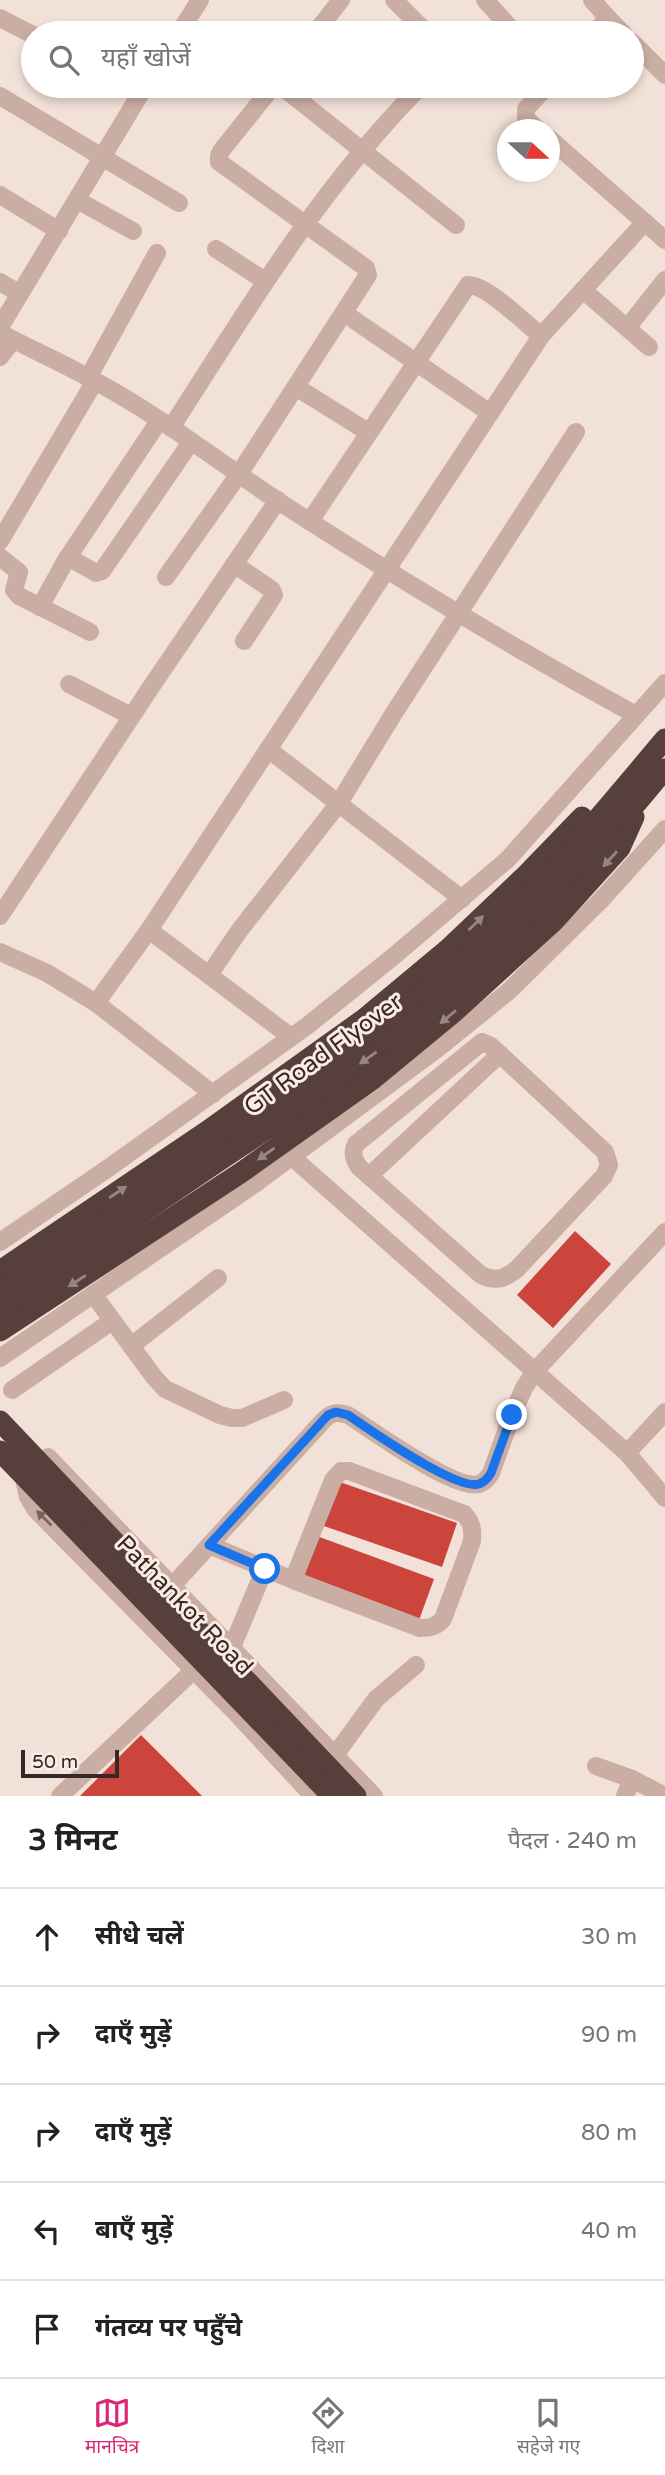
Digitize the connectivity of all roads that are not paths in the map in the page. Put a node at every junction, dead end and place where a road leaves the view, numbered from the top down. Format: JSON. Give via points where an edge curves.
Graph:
{"nodes":[{"id":1,"x":341,"y":0,"type":"edge"},
{"id":2,"x":394,"y":0,"type":"edge"},
{"id":3,"x":485,"y":0,"type":"edge"},
{"id":4,"x":592,"y":0,"type":"edge"},
{"id":5,"x":195,"y":1,"type":"edge"},
{"id":6,"x":0,"y":18,"type":"edge"},
{"id":7,"x":608,"y":18,"type":"junction"},
{"id":8,"x":185,"y":21,"type":"edge"},
{"id":9,"x":324,"y":21,"type":"edge"},
{"id":10,"x":415,"y":21,"type":"edge"},
{"id":11,"x":504,"y":21,"type":"edge"},
{"id":12,"x":605,"y":21,"type":"edge"},
{"id":13,"x":611,"y":21,"type":"edge"},
{"id":14,"x":21,"y":29,"type":"edge"},
{"id":15,"x":644,"y":53,"type":"edge"},
{"id":16,"x":665,"y":75,"type":"edge"},
{"id":17,"x":0,"y":96,"type":"edge"},
{"id":18,"x":133,"y":98,"type":"edge"},
{"id":19,"x":264,"y":98,"type":"edge"},
{"id":20,"x":296,"y":98,"type":"edge"},
{"id":21,"x":410,"y":98,"type":"edge"},
{"id":22,"x":536,"y":98,"type":"edge"},
{"id":23,"x":527,"y":119,"type":"edge"},
{"id":24,"x":560,"y":148,"type":"edge"},
{"id":25,"x":362,"y":151,"type":"junction"},
{"id":26,"x":104,"y":158,"type":"junction"},
{"id":27,"x":0,"y":195,"type":"edge"},
{"id":28,"x":77,"y":200,"type":"junction"},
{"id":29,"x":179,"y":203,"type":"dead end"},
{"id":30,"x":645,"y":222,"type":"junction"},
{"id":31,"x":304,"y":225,"type":"junction"},
{"id":32,"x":456,"y":225,"type":"dead end"},
{"id":33,"x":60,"y":231,"type":"junction"},
{"id":34,"x":133,"y":231,"type":"dead end"},
{"id":35,"x":665,"y":240,"type":"edge"},
{"id":36,"x":216,"y":249,"type":"dead end"},
{"id":37,"x":157,"y":253,"type":"dead end"},
{"id":38,"x":265,"y":281,"type":"junction"},
{"id":39,"x":665,"y":281,"type":"edge"},
{"id":40,"x":0,"y":282,"type":"edge"},
{"id":41,"x":583,"y":290,"type":"junction"},
{"id":42,"x":20,"y":294,"type":"junction"},
{"id":43,"x":344,"y":313,"type":"junction"},
{"id":44,"x":627,"y":328,"type":"junction"},
{"id":45,"x":4,"y":333,"type":"edge"},
{"id":46,"x":541,"y":336,"type":"junction"},
{"id":47,"x":649,"y":346,"type":"dead end"},
{"id":48,"x":0,"y":357,"type":"edge"},
{"id":49,"x":414,"y":363,"type":"junction"},
{"id":50,"x":92,"y":379,"type":"junction"},
{"id":51,"x":296,"y":387,"type":"junction"},
{"id":52,"x":490,"y":413,"type":"junction"},
{"id":53,"x":165,"y":425,"type":"junction"},
{"id":54,"x":368,"y":432,"type":"junction"},
{"id":55,"x":576,"y":432,"type":"dead end"},
{"id":56,"x":191,"y":442,"type":"junction"},
{"id":57,"x":239,"y":474,"type":"junction"},
{"id":58,"x":278,"y":500,"type":"junction"},
{"id":59,"x":310,"y":521,"type":"junction"},
{"id":60,"x":0,"y":541,"type":"edge"},
{"id":61,"x":0,"y":557,"type":"edge"},
{"id":62,"x":68,"y":557,"type":"junction"},
{"id":63,"x":234,"y":564,"type":"junction"},
{"id":64,"x":387,"y":569,"type":"junction"},
{"id":65,"x":166,"y":578,"type":"dead end"},
{"id":66,"x":40,"y":607,"type":"junction"},
{"id":67,"x":458,"y":613,"type":"junction"},
{"id":68,"x":90,"y":632,"type":"dead end"},
{"id":69,"x":244,"y":642,"type":"dead end"},
{"id":70,"x":665,"y":683,"type":"edge"},
{"id":71,"x":69,"y":684,"type":"dead end"},
{"id":72,"x":636,"y":715,"type":"junction"},
{"id":73,"x":131,"y":716,"type":"junction"},
{"id":74,"x":665,"y":739,"type":"edge"},
{"id":75,"x":268,"y":749,"type":"junction"},
{"id":76,"x":665,"y":769,"type":"edge"},
{"id":77,"x":633,"y":776,"type":"junction"},
{"id":78,"x":641,"y":799,"type":"junction"},
{"id":79,"x":339,"y":803,"type":"junction"},
{"id":80,"x":665,"y":829,"type":"edge"},
{"id":81,"x":6,"y":896,"type":"edge"},
{"id":82,"x":462,"y":899,"type":"junction"},
{"id":83,"x":0,"y":915,"type":"edge"},
{"id":84,"x":149,"y":930,"type":"junction"},
{"id":85,"x":0,"y":952,"type":"edge"},
{"id":86,"x":209,"y":975,"type":"junction"},
{"id":87,"x":96,"y":1003,"type":"junction"},
{"id":88,"x":291,"y":1037,"type":"junction"},
{"id":89,"x":500,"y":1054,"type":"junction"},
{"id":90,"x":399,"y":1078,"type":"junction"},
{"id":91,"x":213,"y":1094,"type":"junction"},
{"id":92,"x":415,"y":1099,"type":"junction"},
{"id":93,"x":429,"y":1118,"type":"junction"},
{"id":94,"x":218,"y":1152,"type":"junction"},
{"id":95,"x":292,"y":1157,"type":"junction"},
{"id":96,"x":369,"y":1176,"type":"junction"},
{"id":97,"x":665,"y":1232,"type":"edge"},
{"id":98,"x":0,"y":1242,"type":"edge"},
{"id":99,"x":0,"y":1271,"type":"edge"},
{"id":100,"x":218,"y":1279,"type":"dead end"},
{"id":101,"x":0,"y":1290,"type":"edge"},
{"id":102,"x":93,"y":1294,"type":"junction"},
{"id":103,"x":112,"y":1321,"type":"junction"},
{"id":104,"x":3,"y":1327,"type":"edge"},
{"id":105,"x":131,"y":1346,"type":"junction"},
{"id":106,"x":0,"y":1358,"type":"edge"},
{"id":107,"x":535,"y":1371,"type":"junction"},
{"id":108,"x":12,"y":1390,"type":"dead end"},
{"id":109,"x":284,"y":1401,"type":"dead end"},
{"id":110,"x":665,"y":1412,"type":"edge"},
{"id":111,"x":0,"y":1419,"type":"edge"},
{"id":112,"x":0,"y":1451,"type":"edge"},
{"id":113,"x":626,"y":1454,"type":"junction"},
{"id":114,"x":23,"y":1475,"type":"junction"},
{"id":115,"x":663,"y":1492,"type":"edge"},
{"id":116,"x":209,"y":1545,"type":"junction"},
{"id":117,"x":265,"y":1569,"type":"junction"},
{"id":118,"x":293,"y":1580,"type":"junction"},
{"id":119,"x":173,"y":1585,"type":"junction"},
{"id":120,"x":232,"y":1647,"type":"junction"},
{"id":121,"x":416,"y":1665,"type":"dead end"},
{"id":122,"x":194,"y":1671,"type":"junction"},
{"id":123,"x":335,"y":1755,"type":"junction"},
{"id":124,"x":596,"y":1766,"type":"dead end"},
{"id":125,"x":632,"y":1779,"type":"junction"},
{"id":126,"x":60,"y":1796,"type":"edge"},
{"id":127,"x":313,"y":1796,"type":"edge"},
{"id":128,"x":332,"y":1796,"type":"edge"},
{"id":129,"x":356,"y":1796,"type":"edge"},
{"id":130,"x":374,"y":1796,"type":"edge"},
{"id":131,"x":625,"y":1796,"type":"edge"},
{"id":132,"x":665,"y":1796,"type":"edge"}],
"edges":[{"from":1,"to":9,"type":"street"},
{"from":2,"to":10,"type":"street"},
{"from":3,"to":11,"type":"street"},
{"from":4,"to":7,"type":"street"},
{"from":5,"to":8,"type":"street"},
{"from":6,"to":14,"type":"street"},
{"from":7,"to":12,"type":"street"},
{"from":7,"to":13,"type":"street"},
{"from":15,"to":16,"type":"street"},
{"from":17,"to":26,"type":"street"},
{"from":18,"to":26,"type":"street"},
{"from":19,"to":31,"type":"street","via":[[222,151],[219,162]]},
{"from":20,"to":25,"type":"street"},
{"from":21,"to":25,"type":"street"},
{"from":22,"to":23,"type":"street","via":[[526,109]]},
{"from":24,"to":30,"type":"street"},
{"from":25,"to":31,"type":"street"},
{"from":25,"to":32,"type":"street"},
{"from":26,"to":28,"type":"street"},
{"from":26,"to":29,"type":"street"},
{"from":27,"to":33,"type":"street"},
{"from":28,"to":33,"type":"street"},
{"from":28,"to":34,"type":"street"},
{"from":30,"to":35,"type":"street"},
{"from":30,"to":41,"type":"street"},
{"from":31,"to":38,"type":"street"},
{"from":31,"to":43,"type":"street","via":[[369,271]]},
{"from":33,"to":42,"type":"street"},
{"from":36,"to":38,"type":"street"},
{"from":37,"to":50,"type":"street"},
{"from":38,"to":53,"type":"street"},
{"from":39,"to":44,"type":"street"},
{"from":40,"to":42,"type":"street"},
{"from":41,"to":44,"type":"street"},
{"from":41,"to":46,"type":"street"},
{"from":42,"to":45,"type":"street"},
{"from":43,"to":49,"type":"street"},
{"from":43,"to":51,"type":"street"},
{"from":44,"to":47,"type":"street"},
{"from":45,"to":48,"type":"street"},
{"from":45,"to":50,"type":"street"},
{"from":46,"to":49,"type":"street","via":[[471,284]]},
{"from":46,"to":52,"type":"street"},
{"from":49,"to":52,"type":"street"},
{"from":49,"to":54,"type":"street"},
{"from":50,"to":53,"type":"street"},
{"from":50,"to":60,"type":"street"},
{"from":51,"to":54,"type":"street"},
{"from":51,"to":57,"type":"street"},
{"from":52,"to":64,"type":"street"},
{"from":53,"to":56,"type":"street"},
{"from":53,"to":62,"type":"street"},
{"from":54,"to":59,"type":"street"},
{"from":55,"to":67,"type":"street"},
{"from":56,"to":57,"type":"street"},
{"from":56,"to":62,"type":"street","via":[[102,571],[96,573]]},
{"from":57,"to":58,"type":"street"},
{"from":57,"to":65,"type":"street"},
{"from":58,"to":59,"type":"street"},
{"from":58,"to":63,"type":"street"},
{"from":59,"to":64,"type":"street"},
{"from":61,"to":66,"type":"street","via":[[19,572],[15,593]]},
{"from":62,"to":66,"type":"street"},
{"from":63,"to":69,"type":"street","via":[[274,594]]},
{"from":63,"to":73,"type":"street"},
{"from":64,"to":67,"type":"street"},
{"from":64,"to":75,"type":"street"},
{"from":66,"to":68,"type":"street"},
{"from":67,"to":72,"type":"street"},
{"from":67,"to":79,"type":"street"},
{"from":70,"to":72,"type":"street"},
{"from":71,"to":73,"type":"street"},
{"from":72,"to":82,"type":"street","via":[[508,859]]},
{"from":73,"to":81,"type":"street"},
{"from":74,"to":77,"type":"highway"},
{"from":75,"to":79,"type":"street"},
{"from":75,"to":84,"type":"street"},
{"from":76,"to":78,"type":"highway"},
{"from":77,"to":94,"type":"highway","name":"GT Road Flyover","via":[[535,890],[458,963]]},
{"from":99,"to":77,"type":"highway","one_way":true,"via":[[364,1020],[448,950],[588,811]]},
{"from":78,"to":94,"type":"highway","name":"GT Road Flyover","one_way":true,"via":[[551,897],[472,973],[390,1042]]},
{"from":78,"to":104,"type":"highway","one_way":true,"via":[[620,848],[554,921],[453,1013],[373,1079],[253,1164]]},
{"from":79,"to":82,"type":"street"},
{"from":79,"to":86,"type":"street"},
{"from":80,"to":90,"type":"street","via":[[509,991]]},
{"from":81,"to":83,"type":"street"},
{"from":82,"to":88,"type":"street"},
{"from":84,"to":86,"type":"street"},
{"from":84,"to":87,"type":"street"},
{"from":85,"to":87,"type":"street","via":[[47,973]]},
{"from":86,"to":88,"type":"street"},
{"from":87,"to":91,"type":"street"},
{"from":88,"to":91,"type":"street"},
{"from":89,"to":92,"type":"street","via":[[478,1044]]},
{"from":89,"to":93,"type":"street"},
{"from":89,"to":96,"type":"street","via":[[605,1152],[609,1165],[604,1176],[517,1269],[499,1280],[481,1275]]},
{"from":90,"to":92,"type":"street"},
{"from":90,"to":95,"type":"street"},
{"from":91,"to":98,"type":"street"},
{"from":92,"to":93,"type":"street"},
{"from":92,"to":96,"type":"street","via":[[353,1149],[354,1159]]},
{"from":93,"to":96,"type":"street"},
{"from":94,"to":101,"type":"highway","name":"GT Road Flyover"},
{"from":94,"to":104,"type":"highway","name":"GT Road Flyover"},
{"from":95,"to":102,"type":"street"},
{"from":95,"to":107,"type":"street"},
{"from":97,"to":107,"type":"street"},
{"from":100,"to":105,"type":"street"},
{"from":102,"to":103,"type":"street"},
{"from":102,"to":106,"type":"street"},
{"from":103,"to":105,"type":"street"},
{"from":103,"to":108,"type":"street"},
{"from":105,"to":109,"type":"street","via":[[165,1389],[220,1415],[242,1418]]},
{"from":107,"to":113,"type":"street"},
{"from":107,"to":116,"type":"street","via":[[491,1473],[478,1485],[415,1460],[348,1415],[336,1412],[328,1415]]},
{"from":110,"to":113,"type":"street"},
{"from":111,"to":119,"type":"street","via":[[26,1435]]},
{"from":111,"to":129,"type":"highway"},
{"from":112,"to":114,"type":"highway","name":"Pathankot Road"},
{"from":113,"to":115,"type":"street"},
{"from":122,"to":114,"type":"street","one_way":true,"via":[[36,1510]]},
{"from":114,"to":128,"type":"highway","name":"Pathankot Road"},
{"from":116,"to":117,"type":"street"},
{"from":116,"to":119,"type":"street"},
{"from":117,"to":118,"type":"street"},
{"from":117,"to":120,"type":"street"},
{"from":118,"to":118,"type":"street","via":[[430,1628],[443,1619],[473,1529],[464,1514],[341,1471],[333,1480]]},
{"from":119,"to":120,"type":"street"},
{"from":120,"to":123,"type":"street"},
{"from":121,"to":123,"type":"street","via":[[376,1699]]},
{"from":122,"to":126,"type":"street"},
{"from":122,"to":127,"type":"street"},
{"from":123,"to":130,"type":"street"},
{"from":124,"to":125,"type":"street"},
{"from":125,"to":131,"type":"street"},
{"from":125,"to":132,"type":"street"}]}
